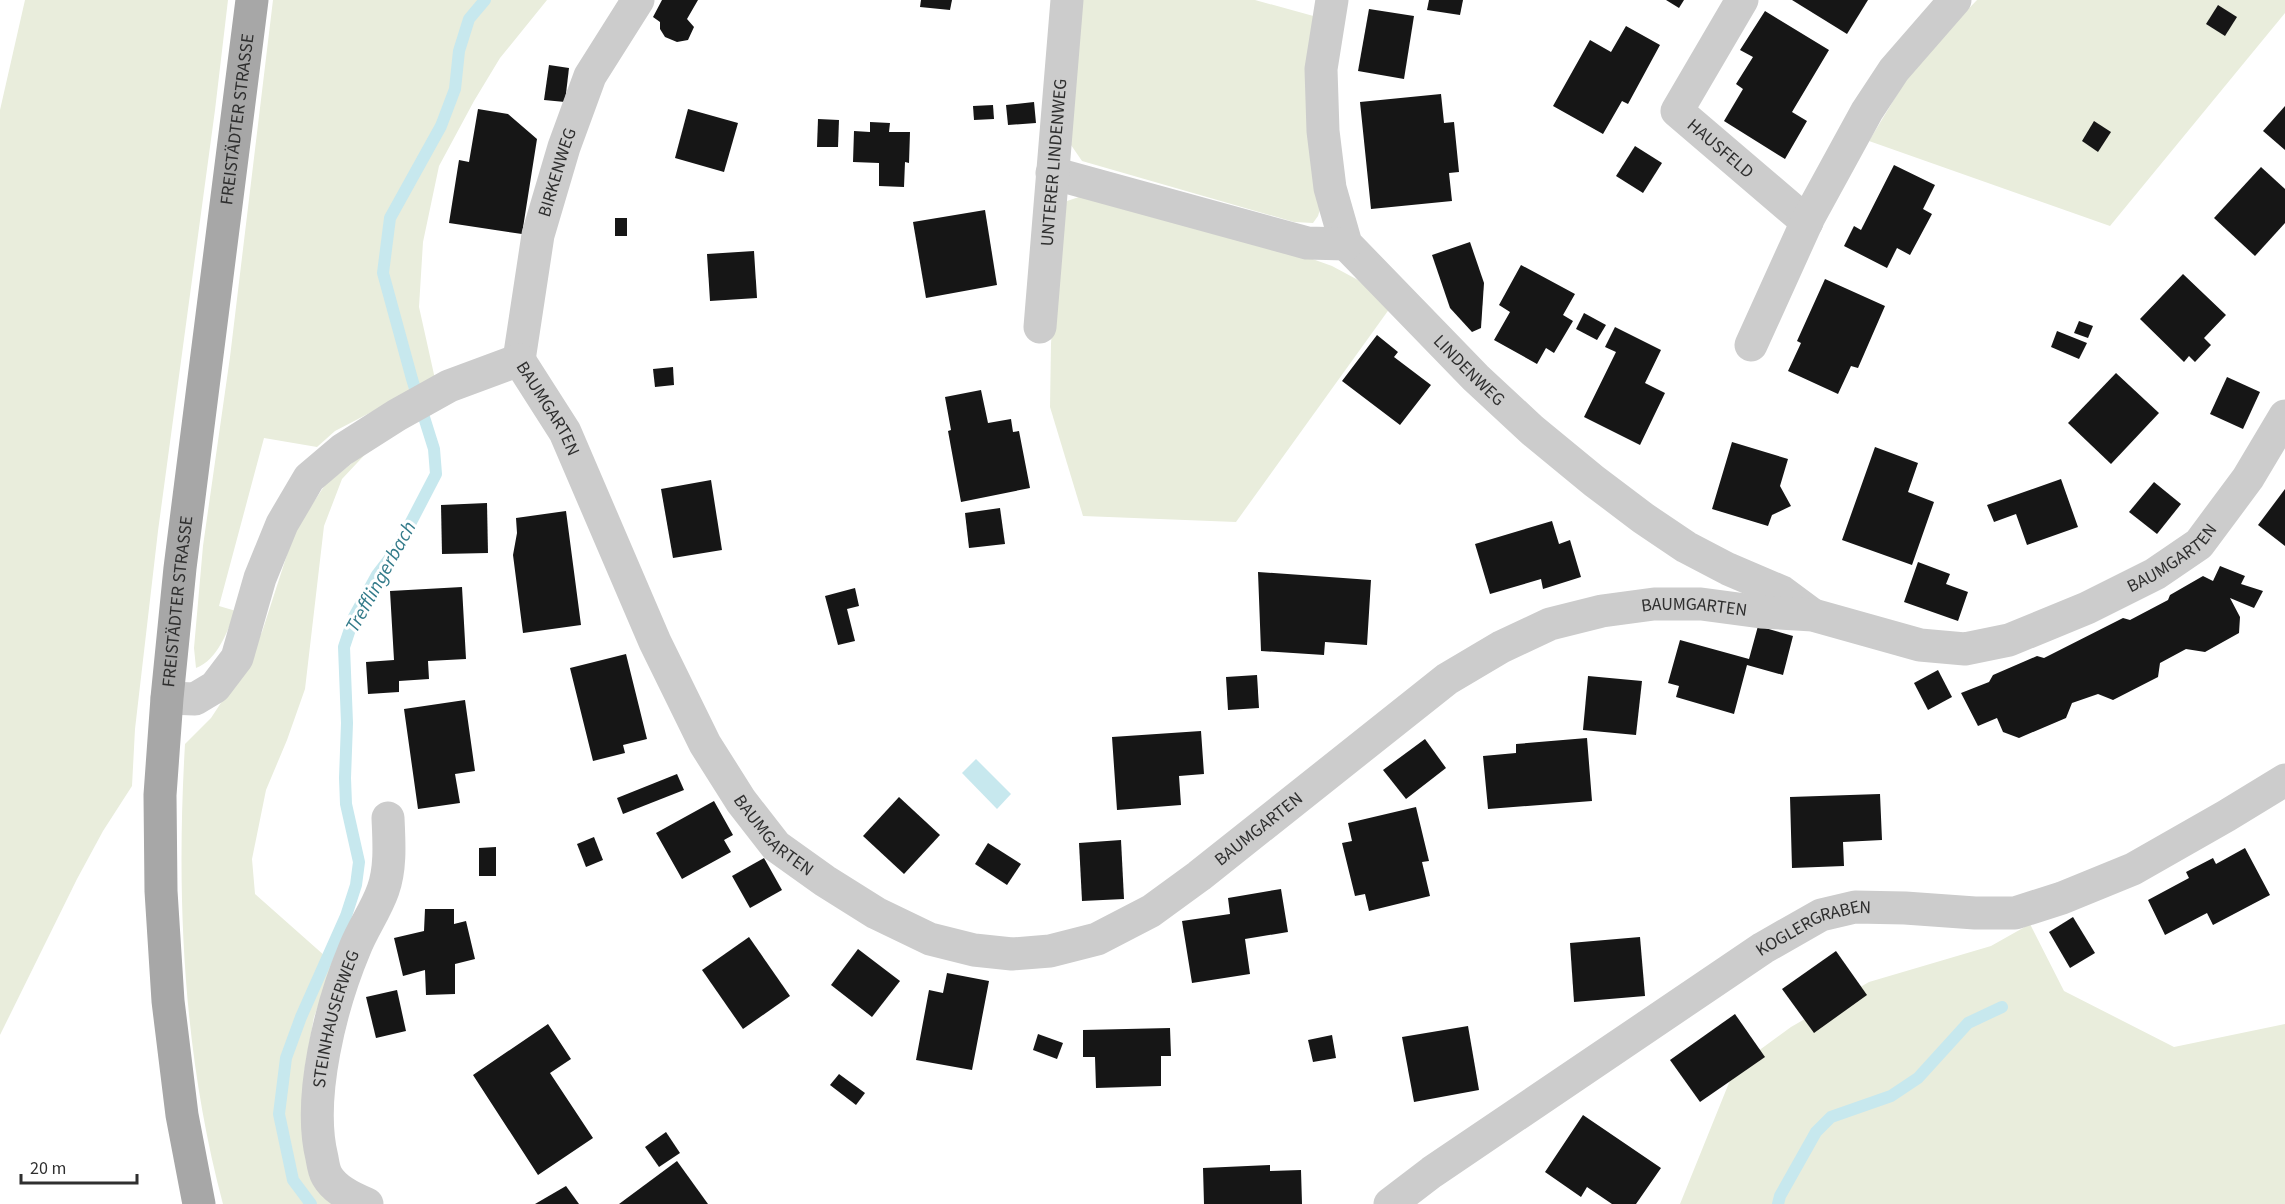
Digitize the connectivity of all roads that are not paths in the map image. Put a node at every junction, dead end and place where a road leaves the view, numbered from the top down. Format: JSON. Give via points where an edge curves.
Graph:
{"nodes":[{"id":1,"x":252,"y":0,"type":"edge"},
{"id":2,"x":638,"y":0,"type":"edge"},
{"id":3,"x":1067,"y":0,"type":"edge"},
{"id":4,"x":1332,"y":0,"type":"edge"},
{"id":5,"x":1742,"y":0,"type":"edge"},
{"id":6,"x":1954,"y":0,"type":"edge"},
{"id":7,"x":1052,"y":173,"type":"junction"},
{"id":8,"x":1807,"y":222,"type":"junction"},
{"id":9,"x":1346,"y":244,"type":"junction"},
{"id":10,"x":1040,"y":327,"type":"dead end"},
{"id":11,"x":1751,"y":345,"type":"dead end"},
{"id":12,"x":519,"y":360,"type":"junction"},
{"id":13,"x":2285,"y":416,"type":"edge"},
{"id":14,"x":1813,"y":615,"type":"junction"},
{"id":15,"x":167,"y":698,"type":"junction"},
{"id":16,"x":2285,"y":780,"type":"edge"},
{"id":17,"x":388,"y":818,"type":"dead end"},
{"id":18,"x":199,"y":1204,"type":"edge"},
{"id":19,"x":367,"y":1204,"type":"edge"},
{"id":20,"x":1390,"y":1204,"type":"edge"}],
"edges":[{"from":1,"to":15,"type":"main road","name":"FREISTÄDTER STRASSE"},
{"from":2,"to":12,"type":"street","name":"BIRKENWEG","via":[[590,76],[564,147],[538,235]]},
{"from":3,"to":7,"type":"street","name":"UNTERER LINDENWEG"},
{"from":4,"to":9,"type":"street","name":"LINDENWEG","via":[[1321,69],[1323,130],[1330,188]]},
{"from":5,"to":8,"type":"street","name":"HAUSFELD","via":[[1677,111]]},
{"from":6,"to":8,"type":"street","via":[[1894,70]]},
{"from":7,"to":9,"type":"street","via":[[1307,243]]},
{"from":7,"to":10,"type":"street","name":"UNTERER LINDENWEG"},
{"from":8,"to":11,"type":"street"},
{"from":9,"to":14,"type":"street","name":"LINDENWEG","via":[[1476,378],[1594,481],[1686,547],[1782,592]]},
{"from":12,"to":14,"type":"street","name":"BAUMGARTEN","via":[[565,432],[655,642],[705,744],[741,801],[776,846],[825,881],[876,913],[930,939],[974,950],[1012,954],[1050,951],[1097,939],[1151,911],[1447,679],[1501,646],[1550,624],[1602,610],[1654,604],[1701,604]]},
{"from":12,"to":15,"type":"street","name":"BAUMGARTEN","via":[[450,386],[421,402],[342,450],[309,478],[282,524],[260,578],[237,658],[215,687],[195,699]]},
{"from":13,"to":14,"type":"street","name":"BAUMGARTEN","via":[[2248,478],[2199,544],[2155,574],[2087,608],[2009,640],[1965,649],[1920,645]]},
{"from":15,"to":18,"type":"main road","name":"FREISTÄDTER STRASSE","via":[[160,795],[160,891],[180,1103]]},
{"from":16,"to":20,"type":"street","name":"KOGLERGRABEN","via":[[2133,869],[2015,912],[1855,907],[1821,915],[1763,948]]},
{"from":17,"to":19,"type":"street","name":"STEINHAUSERWEG","via":[[390,850],[384,889],[355,948],[337,1002],[317,1099],[318,1142],[326,1174],[339,1191]]}]}
